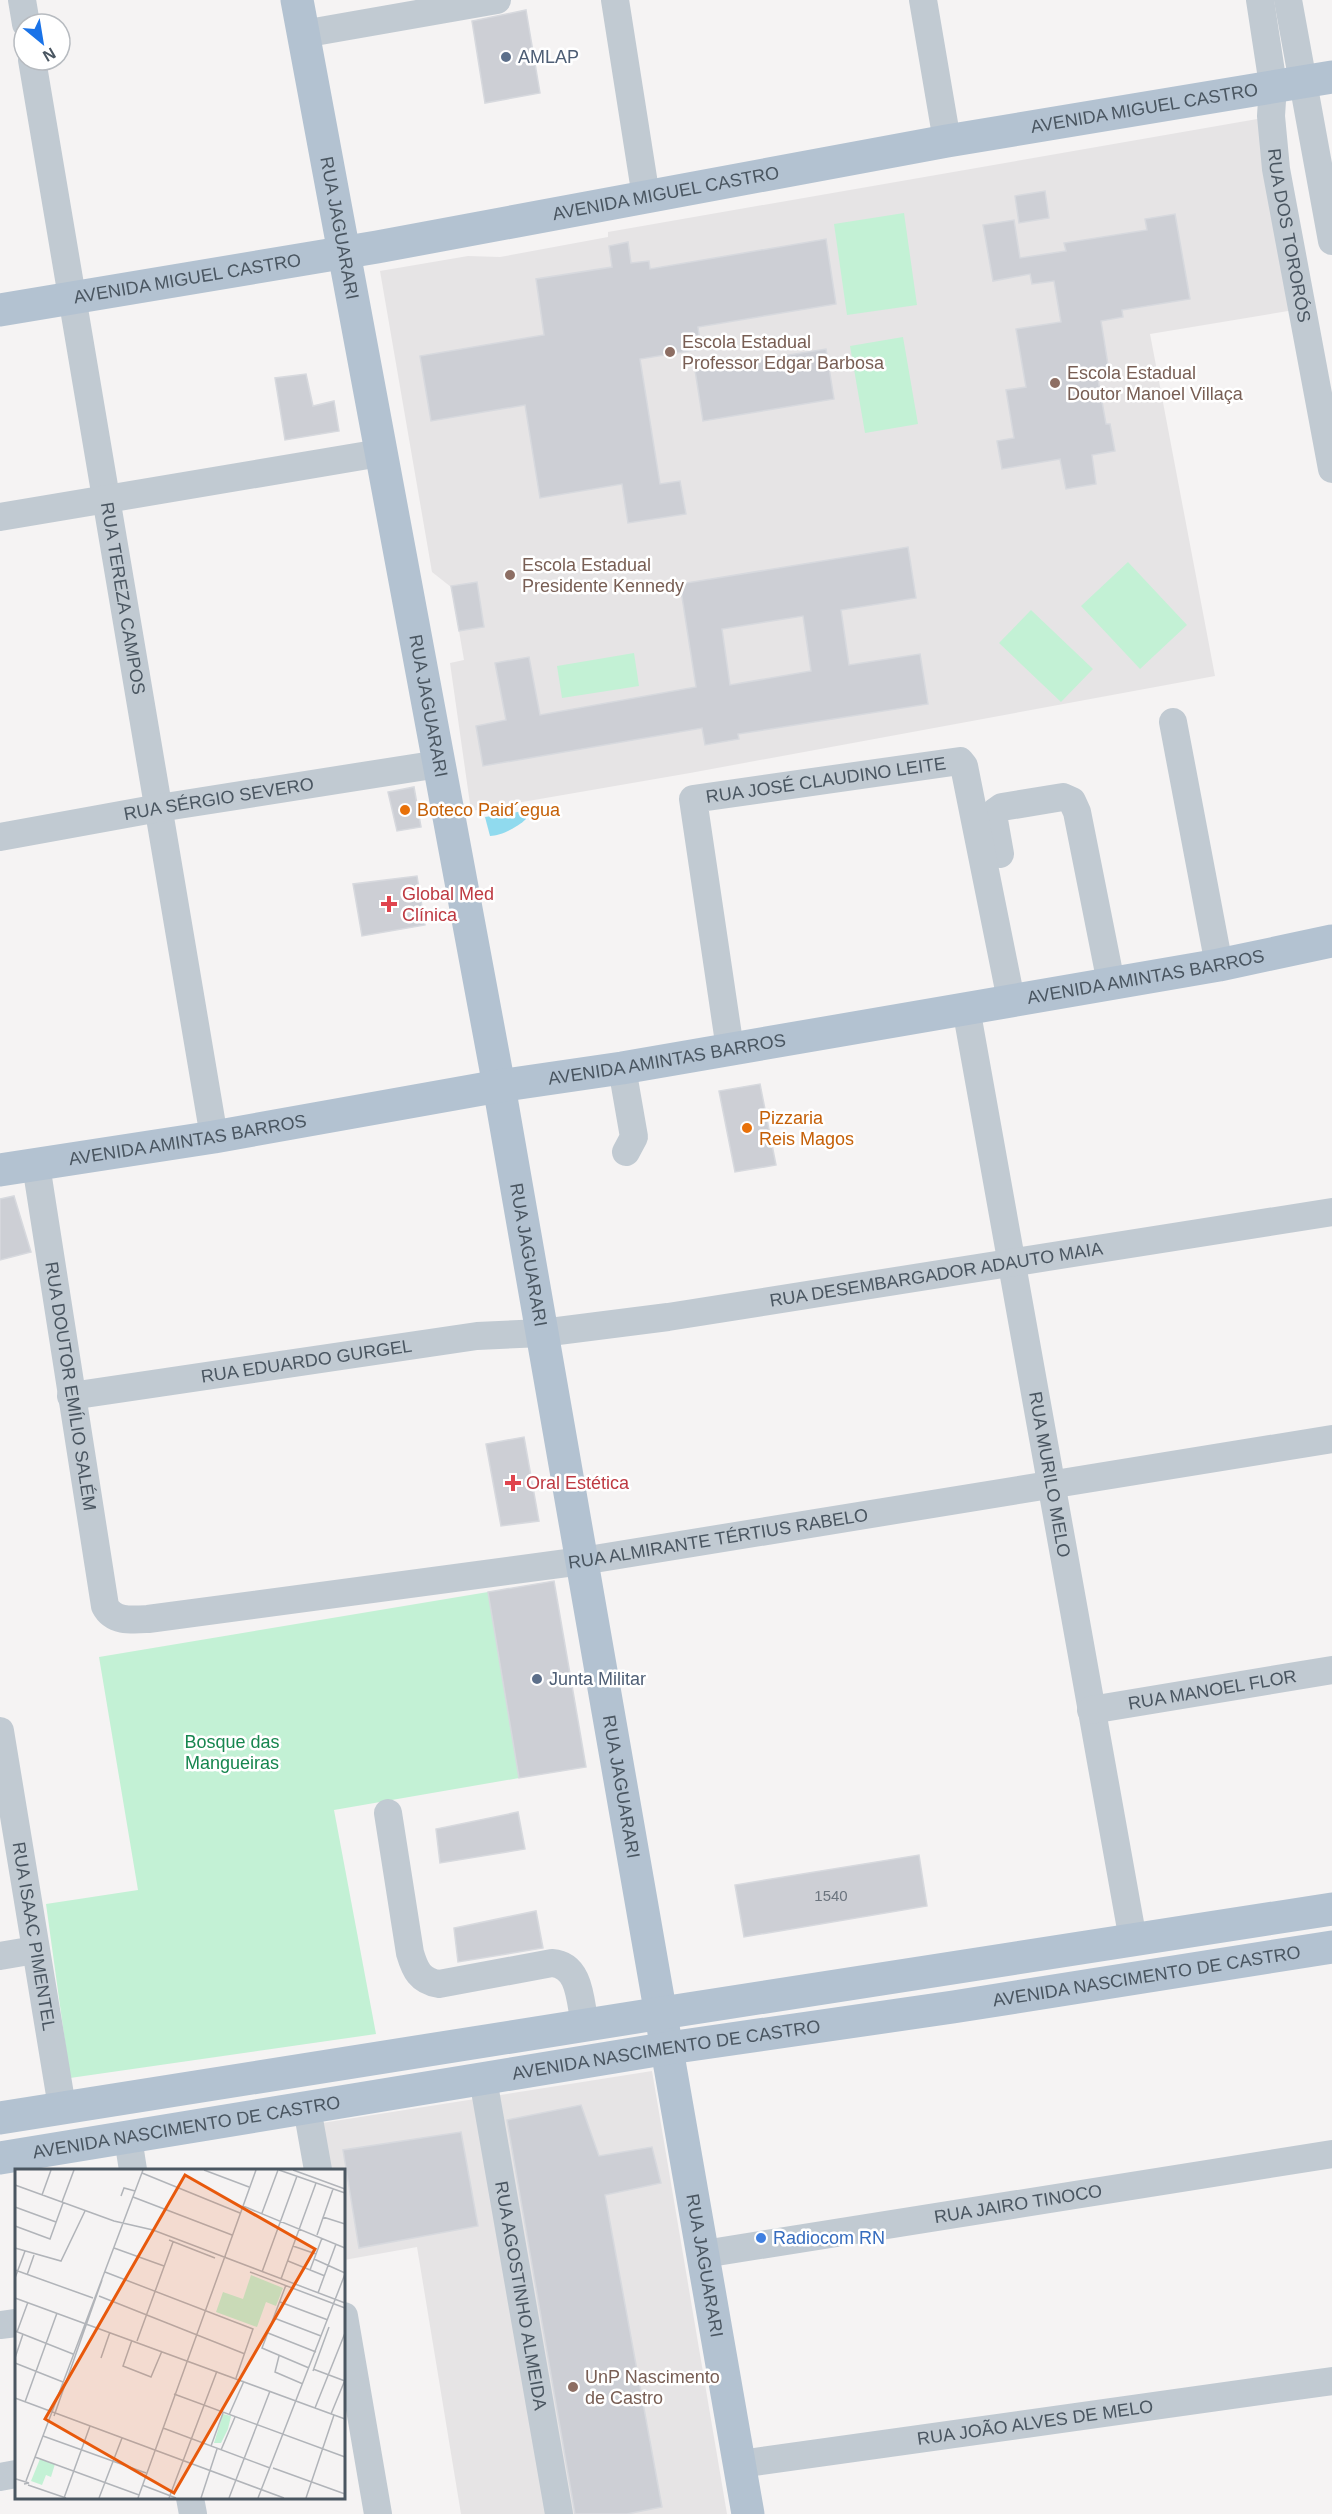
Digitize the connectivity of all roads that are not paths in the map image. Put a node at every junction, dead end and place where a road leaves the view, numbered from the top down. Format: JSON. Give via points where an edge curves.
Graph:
{"nodes":[{"id":1,"x":297,"y":0,"type":"edge"},
{"id":2,"x":497,"y":0,"type":"edge"},
{"id":3,"x":615,"y":0,"type":"edge"},
{"id":4,"x":922,"y":0,"type":"edge"},
{"id":5,"x":1260,"y":0,"type":"edge"},
{"id":6,"x":1288,"y":0,"type":"edge"},
{"id":7,"x":303,"y":34,"type":"junction"},
{"id":8,"x":34,"y":72,"type":"edge"},
{"id":9,"x":1303,"y":81,"type":"edge"},
{"id":10,"x":947,"y":141,"type":"junction"},
{"id":11,"x":646,"y":197,"type":"junction"},
{"id":12,"x":1332,"y":241,"type":"edge"},
{"id":13,"x":343,"y":252,"type":"junction"},
{"id":14,"x":72,"y":298,"type":"junction"},
{"id":15,"x":0,"y":310,"type":"edge"},
{"id":16,"x":381,"y":453,"type":"junction"},
{"id":17,"x":1332,"y":469,"type":"edge"},
{"id":18,"x":107,"y":500,"type":"junction"},
{"id":19,"x":0,"y":517,"type":"edge"},
{"id":20,"x":1173,"y":722,"type":"dead end"},
{"id":21,"x":439,"y":764,"type":"junction"},
{"id":22,"x":159,"y":808,"type":"junction"},
{"id":23,"x":0,"y":837,"type":"edge"},
{"id":24,"x":991,"y":896,"type":"junction"},
{"id":25,"x":1332,"y":941,"type":"edge"},
{"id":26,"x":1219,"y":965,"type":"junction"},
{"id":27,"x":1111,"y":983,"type":"junction"},
{"id":28,"x":1011,"y":1000,"type":"junction"},
{"id":29,"x":966,"y":1008,"type":"junction"},
{"id":30,"x":730,"y":1049,"type":"junction"},
{"id":31,"x":622,"y":1068,"type":"junction"},
{"id":32,"x":499,"y":1086,"type":"junction"},
{"id":33,"x":214,"y":1137,"type":"junction"},
{"id":34,"x":626,"y":1152,"type":"dead end"},
{"id":35,"x":36,"y":1164,"type":"junction"},
{"id":36,"x":0,"y":1170,"type":"edge"},
{"id":37,"x":1332,"y":1212,"type":"edge"},
{"id":38,"x":1011,"y":1264,"type":"junction"},
{"id":39,"x":542,"y":1333,"type":"junction"},
{"id":40,"x":71,"y":1396,"type":"junction"},
{"id":41,"x":1332,"y":1439,"type":"edge"},
{"id":42,"x":1051,"y":1485,"type":"junction"},
{"id":43,"x":582,"y":1561,"type":"junction"},
{"id":44,"x":105,"y":1606,"type":"joint"},
{"id":45,"x":1332,"y":1670,"type":"edge"},
{"id":46,"x":1091,"y":1710,"type":"junction"},
{"id":47,"x":0,"y":1731,"type":"edge"},
{"id":48,"x":6,"y":1805,"type":"edge"},
{"id":49,"x":388,"y":1813,"type":"dead end"},
{"id":50,"x":1319,"y":1912,"type":"edge"},
{"id":51,"x":1332,"y":1937,"type":"edge"},
{"id":52,"x":1133,"y":1940,"type":"junction"},
{"id":53,"x":1332,"y":1947,"type":"edge"},
{"id":54,"x":35,"y":1950,"type":"junction"},
{"id":55,"x":0,"y":1956,"type":"edge"},
{"id":56,"x":1008,"y":1959,"type":"junction"},
{"id":57,"x":953,"y":2007,"type":"junction"},
{"id":58,"x":662,"y":2013,"type":"junction"},
{"id":59,"x":585,"y":2025,"type":"junction"},
{"id":60,"x":669,"y":2048,"type":"junction"},
{"id":61,"x":356,"y":2061,"type":"junction"},
{"id":62,"x":483,"y":2079,"type":"junction"},
{"id":63,"x":398,"y":2092,"type":"junction"},
{"id":64,"x":62,"y":2107,"type":"junction"},
{"id":65,"x":307,"y":2108,"type":"junction"},
{"id":66,"x":0,"y":2118,"type":"edge"},
{"id":67,"x":128,"y":2138,"type":"junction"},
{"id":68,"x":1332,"y":2154,"type":"edge"},
{"id":69,"x":0,"y":2158,"type":"edge"},
{"id":70,"x":133,"y":2169,"type":"edge"},
{"id":71,"x":318,"y":2169,"type":"edge"},
{"id":72,"x":704,"y":2254,"type":"junction"},
{"id":73,"x":345,"y":2322,"type":"edge"},
{"id":74,"x":15,"y":2323,"type":"edge"},
{"id":75,"x":0,"y":2325,"type":"edge"},
{"id":76,"x":1332,"y":2381,"type":"edge"},
{"id":77,"x":740,"y":2464,"type":"junction"},
{"id":78,"x":15,"y":2474,"type":"edge"},
{"id":79,"x":0,"y":2477,"type":"edge"},
{"id":80,"x":190,"y":2499,"type":"edge"},
{"id":81,"x":193,"y":2514,"type":"edge"},
{"id":82,"x":378,"y":2514,"type":"edge"},
{"id":83,"x":559,"y":2514,"type":"edge"},
{"id":84,"x":748,"y":2514,"type":"edge"}],
"edges":[{"from":1,"to":7,"type":"main road","name":"RUA JAGUARARI"},
{"from":2,"to":7,"type":"street"},
{"from":3,"to":11,"type":"street"},
{"from":4,"to":10,"type":"street"},
{"from":5,"to":9,"type":"street","name":"RUA DOS TORORÓS"},
{"from":6,"to":9,"type":"street","name":"RUA DOS TORORÓS"},
{"from":7,"to":13,"type":"main road","name":"RUA JAGUARARI"},
{"from":8,"to":14,"type":"street","name":"RUA TEREZA CAMPOS"},
{"from":9,"to":10,"type":"main road","name":"AVENIDA MIGUEL CASTRO"},
{"from":9,"to":12,"type":"street","name":"RUA DOS TORORÓS"},
{"from":9,"to":17,"type":"street","name":"RUA DOS TORORÓS","via":[[1271,125],[1275,169]]},
{"from":10,"to":11,"type":"main road","name":"AVENIDA MIGUEL CASTRO"},
{"from":11,"to":13,"type":"main road","name":"AVENIDA MIGUEL CASTRO"},
{"from":13,"to":14,"type":"main road","name":"AVENIDA MIGUEL CASTRO"},
{"from":13,"to":16,"type":"main road","name":"RUA JAGUARARI"},
{"from":14,"to":15,"type":"main road","name":"AVENIDA MIGUEL CASTRO"},
{"from":14,"to":18,"type":"street","name":"RUA TEREZA CAMPOS"},
{"from":16,"to":18,"type":"street"},
{"from":16,"to":21,"type":"main road","name":"RUA JAGUARARI"},
{"from":18,"to":19,"type":"street"},
{"from":18,"to":22,"type":"street","name":"RUA TEREZA CAMPOS"},
{"from":20,"to":26,"type":"street"},
{"from":21,"to":22,"type":"street","name":"RUA SÉRGIO SEVERO"},
{"from":21,"to":32,"type":"main road","name":"RUA JAGUARARI"},
{"from":22,"to":23,"type":"street","name":"RUA SÉRGIO SEVERO"},
{"from":22,"to":33,"type":"street","name":"RUA TEREZA CAMPOS"},
{"from":24,"to":27,"type":"street","via":[[1005,892],[1006,886],[995,812],[1002,807],[1063,797],[1072,801]]},
{"from":24,"to":28,"type":"street"},
{"from":24,"to":30,"type":"street","name":"RUA JOSÉ CLAUDINO LEITE","via":[[960,761],[693,799]]},
{"from":25,"to":26,"type":"main road","name":"AVENIDA AMINTAS BARROS"},
{"from":26,"to":27,"type":"main road","name":"AVENIDA AMINTAS BARROS"},
{"from":27,"to":28,"type":"main road","name":"AVENIDA AMINTAS BARROS"},
{"from":28,"to":29,"type":"main road","name":"AVENIDA AMINTAS BARROS"},
{"from":29,"to":30,"type":"main road","name":"AVENIDA AMINTAS BARROS"},
{"from":29,"to":38,"type":"street","name":"RUA MURILO MELO"},
{"from":30,"to":31,"type":"main road","name":"AVENIDA AMINTAS BARROS"},
{"from":31,"to":32,"type":"main road","name":"AVENIDA AMINTAS BARROS"},
{"from":31,"to":34,"type":"street","via":[[634,1137]]},
{"from":32,"to":33,"type":"main road","name":"AVENIDA AMINTAS BARROS"},
{"from":32,"to":39,"type":"main road","name":"RUA JAGUARARI"},
{"from":33,"to":35,"type":"main road","name":"AVENIDA AMINTAS BARROS"},
{"from":35,"to":36,"type":"main road","name":"AVENIDA AMINTAS BARROS"},
{"from":35,"to":40,"type":"street","name":"RUA DOUTOR EMÍLIO SALÉM"},
{"from":37,"to":38,"type":"street","name":"RUA DESEMBARGADOR ADAUTO MAIA"},
{"from":38,"to":39,"type":"street","name":"RUA DESEMBARGADOR ADAUTO MAIA"},
{"from":38,"to":42,"type":"street","name":"RUA MURILO MELO"},
{"from":39,"to":40,"type":"street","name":"RUA EDUARDO GURGEL","via":[[477,1336]]},
{"from":39,"to":43,"type":"main road","name":"RUA JAGUARARI"},
{"from":40,"to":44,"type":"street","name":"RUA DOUTOR EMÍLIO SALÉM"},
{"from":41,"to":42,"type":"street","name":"RUA ALMIRANTE TÉRTIUS RABELO"},
{"from":42,"to":43,"type":"street","name":"RUA ALMIRANTE TÉRTIUS RABELO"},
{"from":42,"to":46,"type":"street","name":"RUA MURILO MELO"},
{"from":43,"to":44,"type":"street","name":"RUA ALMIRANTE TÉRTIUS RABELO","via":[[147,1619],[121,1618]]},
{"from":43,"to":58,"type":"main road","name":"RUA JAGUARARI"},
{"from":45,"to":46,"type":"street","name":"RUA MANOEL FLOR"},
{"from":46,"to":52,"type":"street","name":"RUA MURILO MELO"},
{"from":47,"to":48,"type":"street","name":"RUA ISAAC PIMENTEL"},
{"from":48,"to":54,"type":"street","name":"RUA ISAAC PIMENTEL"},
{"from":49,"to":59,"type":"street","via":[[410,1953],[420,1976],[439,1984],[560,1964],[574,1974]]},
{"from":50,"to":51,"type":"main road"},
{"from":50,"to":52,"type":"main road","name":"AVENIDA NASCIMENTO DE CASTRO"},
{"from":52,"to":56,"type":"main road","name":"AVENIDA NASCIMENTO DE CASTRO"},
{"from":53,"to":57,"type":"main road","name":"AVENIDA NASCIMENTO DE CASTRO"},
{"from":54,"to":55,"type":"street"},
{"from":54,"to":64,"type":"street","name":"RUA ISAAC PIMENTEL"},
{"from":56,"to":57,"type":"main road"},
{"from":56,"to":58,"type":"main road","name":"AVENIDA NASCIMENTO DE CASTRO"},
{"from":57,"to":60,"type":"main road","name":"AVENIDA NASCIMENTO DE CASTRO"},
{"from":58,"to":59,"type":"main road","name":"AVENIDA NASCIMENTO DE CASTRO"},
{"from":58,"to":60,"type":"main road","name":"RUA JAGUARARI"},
{"from":59,"to":61,"type":"main road","name":"AVENIDA NASCIMENTO DE CASTRO"},
{"from":60,"to":62,"type":"main road","name":"AVENIDA NASCIMENTO DE CASTRO"},
{"from":60,"to":72,"type":"main road","name":"RUA JAGUARARI"},
{"from":61,"to":63,"type":"main road"},
{"from":61,"to":64,"type":"main road","name":"AVENIDA NASCIMENTO DE CASTRO"},
{"from":62,"to":63,"type":"main road","name":"AVENIDA NASCIMENTO DE CASTRO"},
{"from":62,"to":83,"type":"street","name":"RUA AGOSTINHO ALMEIDA"},
{"from":63,"to":65,"type":"main road","name":"AVENIDA NASCIMENTO DE CASTRO"},
{"from":64,"to":66,"type":"main road","name":"AVENIDA NASCIMENTO DE CASTRO"},
{"from":65,"to":67,"type":"main road","name":"AVENIDA NASCIMENTO DE CASTRO"},
{"from":65,"to":71,"type":"street"},
{"from":67,"to":69,"type":"main road","name":"AVENIDA NASCIMENTO DE CASTRO"},
{"from":67,"to":70,"type":"street"},
{"from":68,"to":72,"type":"street","name":"RUA JAIRO TINOCO"},
{"from":72,"to":77,"type":"main road","name":"RUA JAGUARARI"},
{"from":73,"to":82,"type":"street"},
{"from":74,"to":75,"type":"street"},
{"from":76,"to":77,"type":"street","name":"RUA JOÃO ALVES DE MELO"},
{"from":77,"to":84,"type":"main road","name":"RUA JAGUARARI"},
{"from":78,"to":79,"type":"street"},
{"from":80,"to":81,"type":"street"}]}
